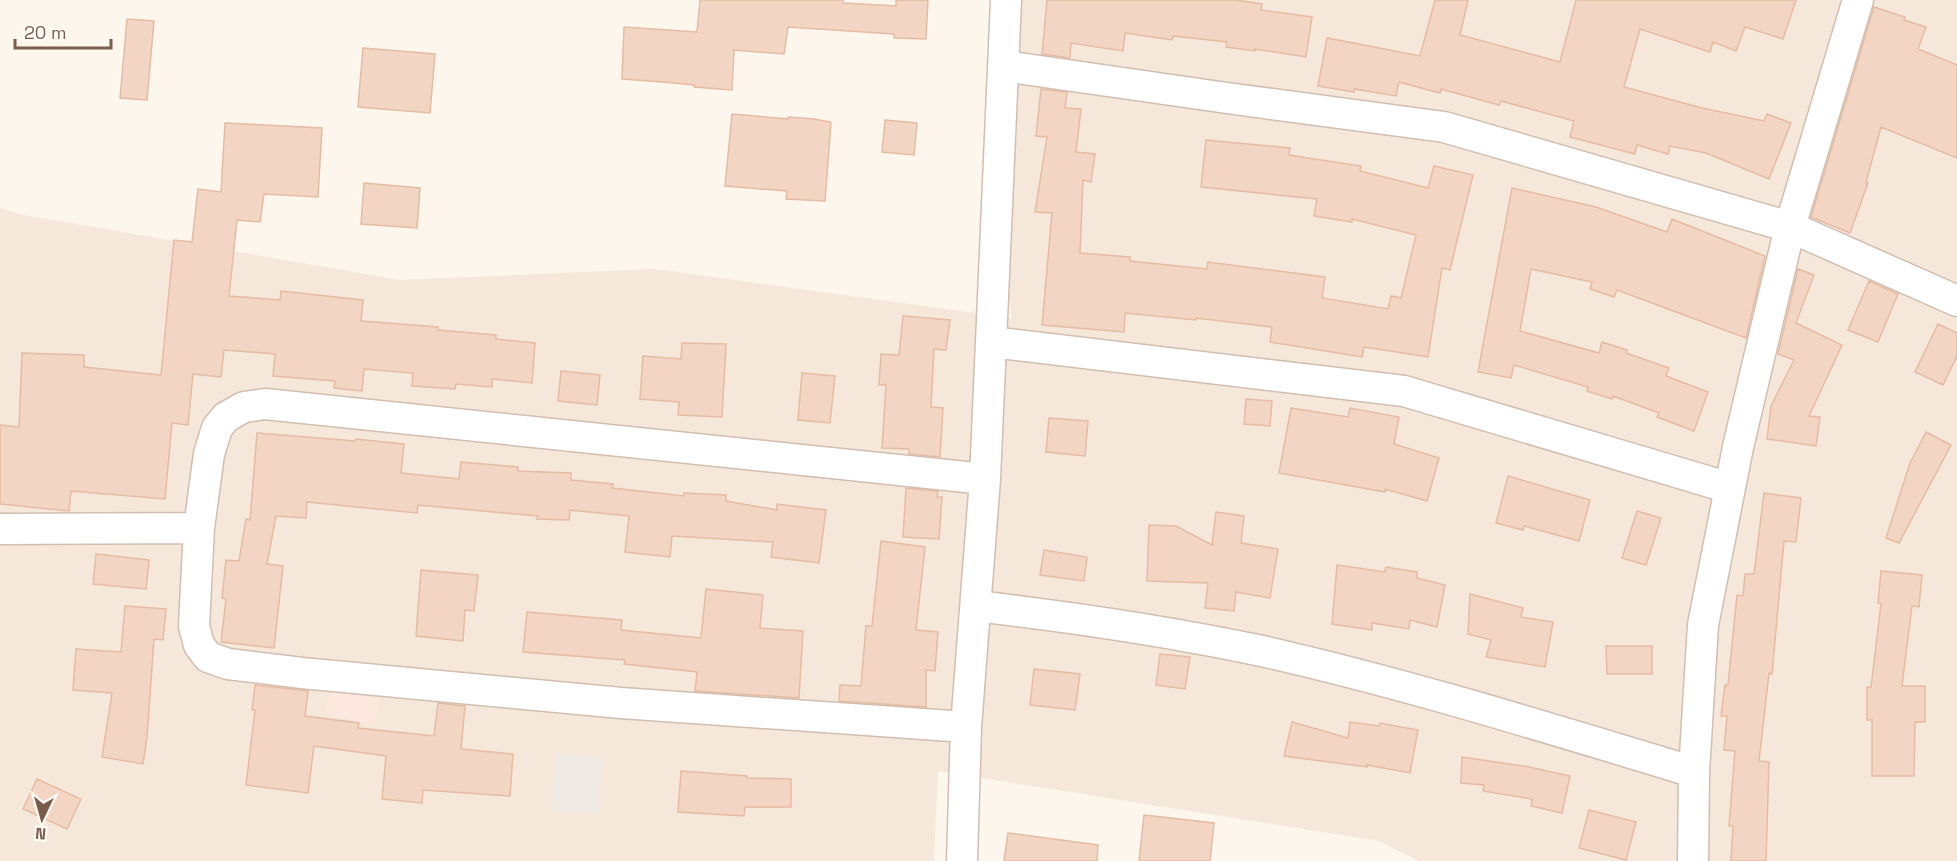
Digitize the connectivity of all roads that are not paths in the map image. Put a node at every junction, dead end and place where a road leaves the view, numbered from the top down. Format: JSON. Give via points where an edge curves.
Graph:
{"nodes":[{"id":1,"x":1006,"y":0,"type":"edge"},
{"id":2,"x":1858,"y":0,"type":"edge"},
{"id":3,"x":1004,"y":66,"type":"junction"},
{"id":4,"x":1790,"y":227,"type":"junction"},
{"id":5,"x":1957,"y":301,"type":"edge"},
{"id":6,"x":991,"y":342,"type":"junction"},
{"id":7,"x":985,"y":479,"type":"junction"},
{"id":8,"x":1730,"y":488,"type":"junction"},
{"id":9,"x":199,"y":528,"type":"junction"},
{"id":10,"x":0,"y":529,"type":"edge"},
{"id":11,"x":976,"y":606,"type":"junction"},
{"id":12,"x":966,"y":727,"type":"junction"},
{"id":13,"x":1694,"y":772,"type":"junction"},
{"id":14,"x":962,"y":861,"type":"edge"},
{"id":15,"x":1693,"y":861,"type":"edge"}],
"edges":[{"from":1,"to":3,"type":"street"},
{"from":2,"to":4,"type":"street"},
{"from":3,"to":4,"type":"street","via":[[1444,127]]},
{"from":3,"to":6,"type":"street"},
{"from":4,"to":5,"type":"street"},
{"from":4,"to":8,"type":"street"},
{"from":6,"to":7,"type":"street"},
{"from":6,"to":8,"type":"street","via":[[1404,391]]},
{"from":7,"to":9,"type":"street","via":[[265,404],[244,407],[226,417],[217,428],[209,454]]},
{"from":7,"to":11,"type":"street"},
{"from":8,"to":13,"type":"street","via":[[1703,626]]},
{"from":9,"to":10,"type":"street"},
{"from":9,"to":12,"type":"street","via":[[194,626],[199,645],[208,657],[228,664],[621,704]]},
{"from":11,"to":12,"type":"street"},
{"from":11,"to":13,"type":"street","via":[[1095,620],[1262,651],[1428,693]]},
{"from":12,"to":14,"type":"street"},
{"from":13,"to":15,"type":"street"}]}
